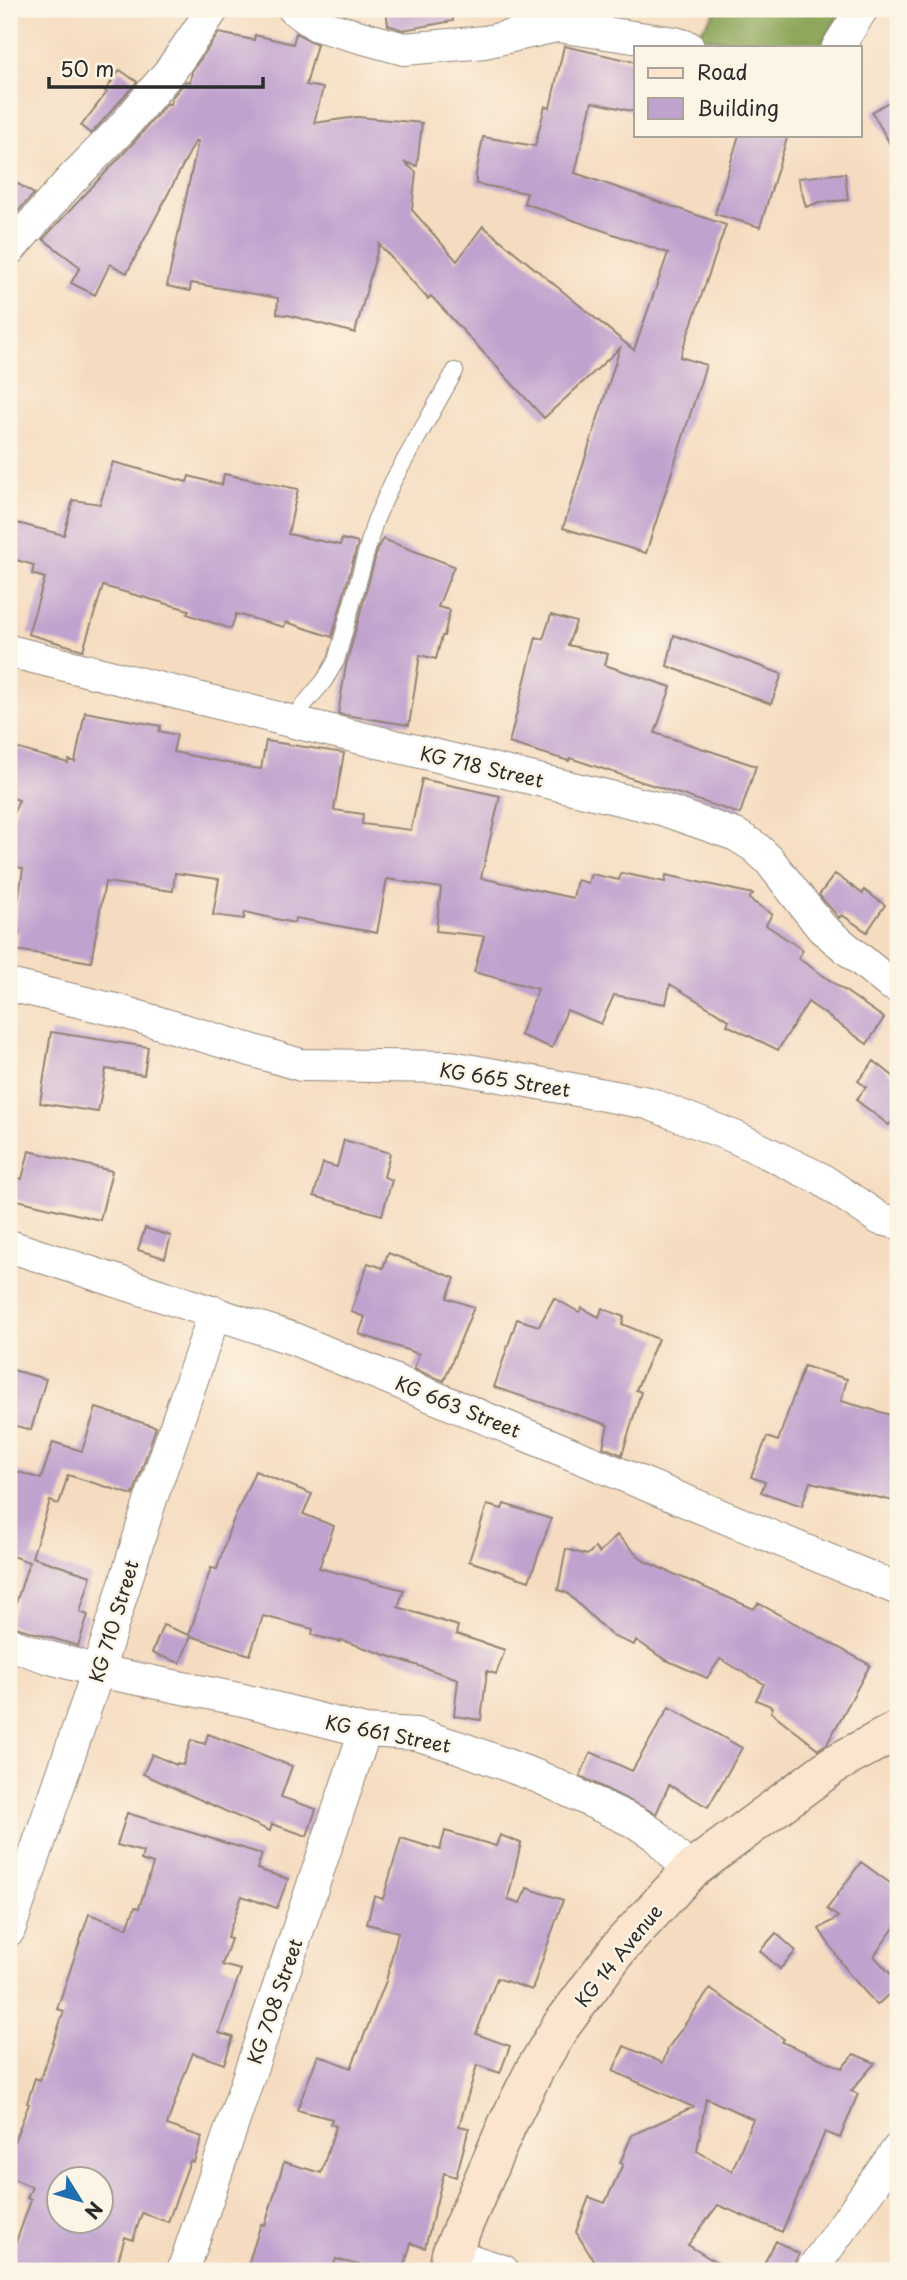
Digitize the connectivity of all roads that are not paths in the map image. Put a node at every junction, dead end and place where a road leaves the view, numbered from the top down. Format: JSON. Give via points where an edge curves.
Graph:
{"nodes":[{"id":1,"x":213,"y":9,"type":"edge"},
{"id":2,"x":294,"y":9,"type":"edge"},
{"id":3,"x":862,"y":9,"type":"edge"},
{"id":4,"x":685,"y":46,"type":"edge"},
{"id":5,"x":839,"y":46,"type":"edge"},
{"id":6,"x":9,"y":250,"type":"edge"},
{"id":7,"x":455,"y":371,"type":"dead end"},
{"id":8,"x":9,"y":650,"type":"edge"},
{"id":9,"x":298,"y":723,"type":"junction"},
{"id":10,"x":9,"y":985,"type":"edge"},
{"id":11,"x":898,"y":988,"type":"edge"},
{"id":12,"x":898,"y":1223,"type":"edge"},
{"id":13,"x":9,"y":1246,"type":"edge"},
{"id":14,"x":215,"y":1312,"type":"junction"},
{"id":15,"x":898,"y":1589,"type":"edge"},
{"id":16,"x":9,"y":1644,"type":"edge"},
{"id":17,"x":98,"y":1671,"type":"junction"},
{"id":18,"x":898,"y":1730,"type":"edge"},
{"id":19,"x":365,"y":1731,"type":"junction"},
{"id":20,"x":690,"y":1871,"type":"junction"},
{"id":21,"x":9,"y":1930,"type":"edge"},
{"id":22,"x":898,"y":2149,"type":"edge"},
{"id":23,"x":450,"y":2263,"type":"edge"},
{"id":24,"x":183,"y":2271,"type":"edge"},
{"id":25,"x":503,"y":2271,"type":"edge"},
{"id":26,"x":811,"y":2271,"type":"edge"}],
"edges":[{"from":1,"to":6,"type":"street","via":[[171,70],[122,128]]},
{"from":2,"to":4,"type":"street","via":[[317,25],[404,49],[485,42],[557,26]]},
{"from":3,"to":5,"type":"street"},
{"from":7,"to":9,"type":"lane","via":[[375,521],[336,661],[302,707]]},
{"from":8,"to":9,"type":"street","name":"KG 718 Street"},
{"from":9,"to":11,"type":"street","name":"KG 718 Street","via":[[661,808],[736,835],[769,860],[822,928]]},
{"from":10,"to":12,"type":"street","name":"KG 665 Street","via":[[116,1010],[301,1065],[451,1067],[648,1104],[737,1138],[821,1180],[880,1219]]},
{"from":13,"to":14,"type":"street","name":"KG 663 Street"},
{"from":14,"to":15,"type":"street","name":"KG 663 Street","via":[[306,1344]]},
{"from":14,"to":17,"type":"street","name":"KG 710 Street"},
{"from":16,"to":17,"type":"street","name":"KG 661 Street"},
{"from":17,"to":19,"type":"street","name":"KG 661 Street"},
{"from":17,"to":21,"type":"street","name":"KG 710 Street"},
{"from":18,"to":20,"type":"main road","name":"KG 14 Avenue","via":[[832,1765]]},
{"from":19,"to":20,"type":"street","name":"KG 661 Street","via":[[416,1734],[539,1777],[637,1823],[656,1835]]},
{"from":19,"to":24,"type":"street","name":"KG 708 Street"},
{"from":20,"to":23,"type":"main road","name":"KG 14 Avenue","via":[[618,1949],[561,2026],[507,2125]]},
{"from":22,"to":26,"type":"street"},
{"from":23,"to":25,"type":"street"}]}
